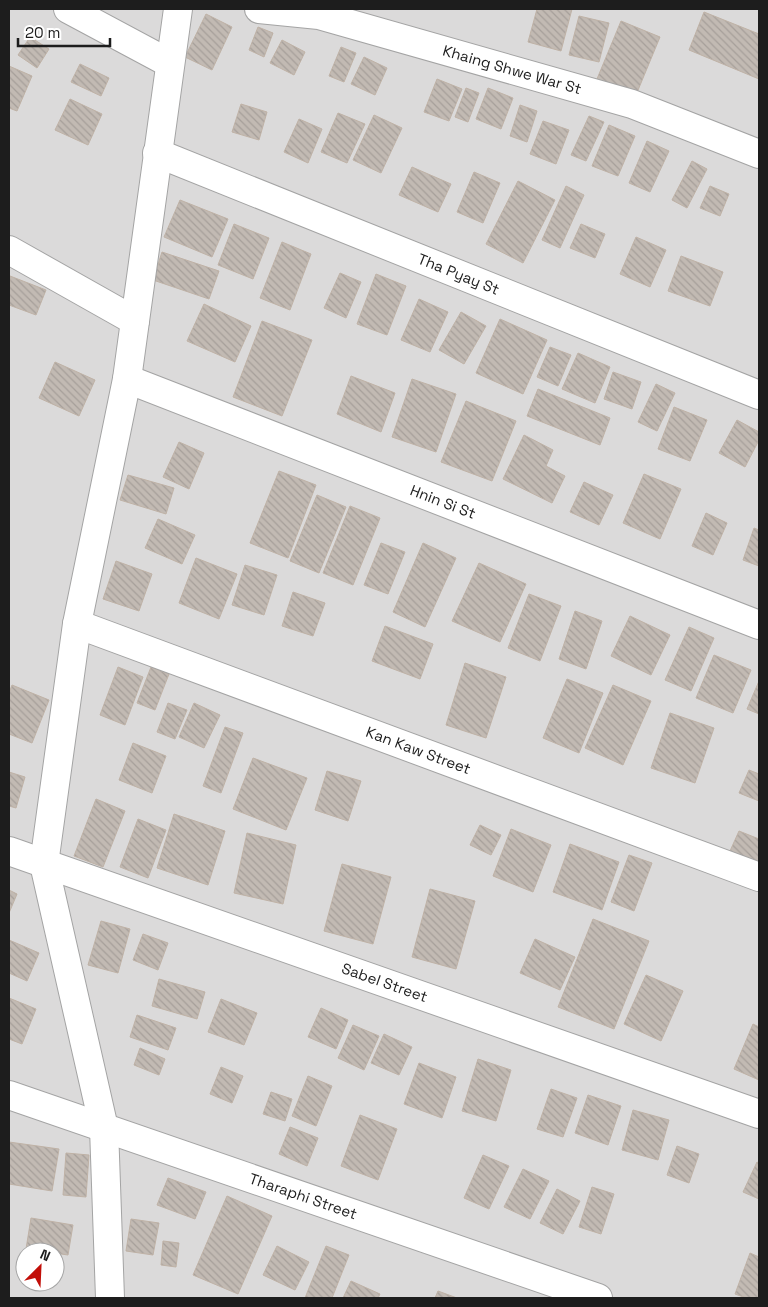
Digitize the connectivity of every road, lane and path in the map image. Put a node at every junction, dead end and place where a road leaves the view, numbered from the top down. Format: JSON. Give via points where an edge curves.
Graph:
{"nodes":[{"id":1,"x":68,"y":9,"type":"edge"},
{"id":2,"x":178,"y":9,"type":"edge"},
{"id":3,"x":259,"y":9,"type":"edge"},
{"id":4,"x":169,"y":63,"type":"junction"},
{"id":5,"x":157,"y":153,"type":"junction"},
{"id":6,"x":759,"y":154,"type":"edge"},
{"id":7,"x":9,"y":250,"type":"edge"},
{"id":8,"x":135,"y":321,"type":"junction"},
{"id":9,"x":128,"y":379,"type":"junction"},
{"id":10,"x":759,"y":395,"type":"edge"},
{"id":11,"x":77,"y":624,"type":"junction"},
{"id":12,"x":759,"y":625,"type":"edge"},
{"id":13,"x":9,"y":851,"type":"edge"},
{"id":14,"x":44,"y":864,"type":"junction"},
{"id":15,"x":759,"y":877,"type":"edge"},
{"id":16,"x":9,"y":1094,"type":"edge"},
{"id":17,"x":759,"y":1114,"type":"edge"},
{"id":18,"x":104,"y":1128,"type":"junction"},
{"id":19,"x":110,"y":1298,"type":"edge"},
{"id":20,"x":598,"y":1298,"type":"edge"}],
"edges":[{"from":1,"to":4,"type":"street"},
{"from":2,"to":4,"type":"street"},
{"from":3,"to":6,"type":"street","name":"Khaing Shwe War St","via":[[319,15],[613,98]]},
{"from":4,"to":5,"type":"street"},
{"from":5,"to":8,"type":"street"},
{"from":5,"to":10,"type":"street","name":"Tha Pyay St"},
{"from":7,"to":8,"type":"street"},
{"from":8,"to":9,"type":"street"},
{"from":9,"to":11,"type":"street"},
{"from":9,"to":12,"type":"street","name":"Hnin Si St"},
{"from":11,"to":14,"type":"street"},
{"from":11,"to":15,"type":"street","name":"Kan Kaw Street"},
{"from":13,"to":14,"type":"street","name":"Sabel Street"},
{"from":14,"to":17,"type":"street","name":"Sabel Street"},
{"from":14,"to":18,"type":"street"},
{"from":16,"to":18,"type":"street","name":"Tharaphi Street"},
{"from":18,"to":19,"type":"street"},
{"from":18,"to":20,"type":"street","name":"Tharaphi Street"}]}
